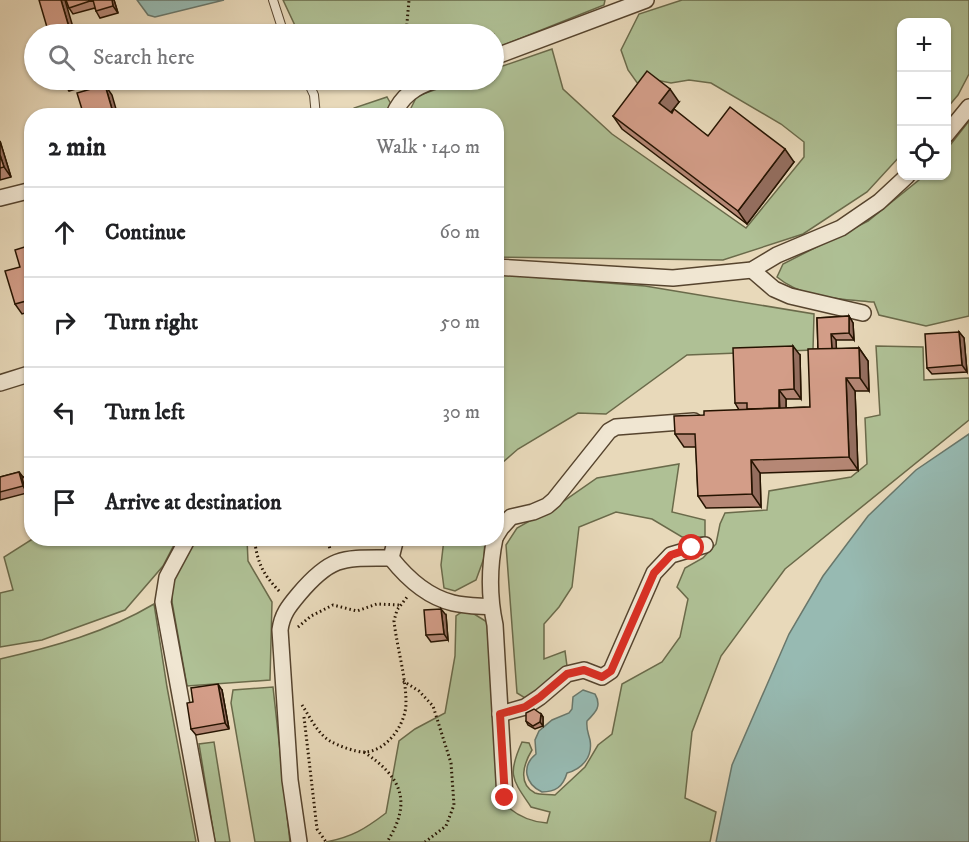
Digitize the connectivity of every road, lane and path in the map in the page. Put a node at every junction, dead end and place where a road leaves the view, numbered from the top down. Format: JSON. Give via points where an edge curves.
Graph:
{"nodes":[{"id":1,"x":273,"y":0,"type":"edge"},
{"id":2,"x":409,"y":0,"type":"edge"},
{"id":3,"x":646,"y":0,"type":"edge"},
{"id":4,"x":281,"y":24,"type":"edge"},
{"id":5,"x":407,"y":24,"type":"edge"},
{"id":6,"x":504,"y":53,"type":"edge"},
{"id":7,"x":312,"y":90,"type":"edge"},
{"id":8,"x":412,"y":90,"type":"edge"},
{"id":9,"x":969,"y":107,"type":"edge"},
{"id":10,"x":315,"y":108,"type":"edge"},
{"id":11,"x":396,"y":108,"type":"edge"},
{"id":12,"x":951,"y":129,"type":"edge"},
{"id":13,"x":903,"y":180,"type":"edge"},
{"id":14,"x":24,"y":192,"type":"edge"},
{"id":15,"x":0,"y":198,"type":"edge"},
{"id":16,"x":504,"y":267,"type":"edge"},
{"id":17,"x":752,"y":270,"type":"junction"},
{"id":18,"x":863,"y":314,"type":"dead end"},
{"id":19,"x":24,"y":376,"type":"edge"},
{"id":20,"x":0,"y":383,"type":"edge"},
{"id":21,"x":711,"y":419,"type":"edge"},
{"id":22,"x":504,"y":526,"type":"edge"},
{"id":23,"x":705,"y":544,"type":"dead end"},
{"id":24,"x":184,"y":546,"type":"edge"},
{"id":25,"x":394,"y":546,"type":"edge"},
{"id":26,"x":494,"y":546,"type":"edge"},
{"id":27,"x":392,"y":558,"type":"junction"},
{"id":28,"x":417,"y":585,"type":"junction"},
{"id":29,"x":400,"y":605,"type":"junction"},
{"id":30,"x":491,"y":607,"type":"junction"},
{"id":31,"x":294,"y":630,"type":"dead end"},
{"id":32,"x":403,"y":681,"type":"junction"},
{"id":33,"x":302,"y":705,"type":"dead end"},
{"id":34,"x":500,"y":714,"type":"junction"},
{"id":35,"x":364,"y":752,"type":"junction"},
{"id":36,"x":505,"y":798,"type":"dead end"},
{"id":37,"x":207,"y":842,"type":"edge"},
{"id":38,"x":299,"y":842,"type":"edge"},
{"id":39,"x":387,"y":842,"type":"edge"},
{"id":40,"x":425,"y":842,"type":"edge"}],
"edges":[{"from":1,"to":4,"type":"lane"},
{"from":2,"to":5,"type":"path"},
{"from":3,"to":6,"type":"street"},
{"from":7,"to":10,"type":"lane"},
{"from":8,"to":11,"type":"street"},
{"from":9,"to":12,"type":"street"},
{"from":13,"to":17,"type":"street","via":[[841,228]]},
{"from":14,"to":15,"type":"street"},
{"from":16,"to":17,"type":"street","via":[[673,278]]},
{"from":17,"to":18,"type":"street","via":[[774,289],[790,296]]},
{"from":19,"to":20,"type":"street"},
{"from":21,"to":22,"type":"street","via":[[609,431],[554,500],[533,512],[511,517]]},
{"from":23,"to":34,"type":"street","via":[[671,555],[654,573],[611,671],[602,677],[584,670],[567,674],[525,707]]},
{"from":24,"to":37,"type":"street","via":[[167,577],[163,602]]},
{"from":25,"to":27,"type":"street"},
{"from":26,"to":30,"type":"street","via":[[490,563]]},
{"from":27,"to":28,"type":"street"},
{"from":27,"to":38,"type":"street","via":[[335,562],[316,574],[281,621],[290,780]]},
{"from":28,"to":29,"type":"path"},
{"from":28,"to":30,"type":"street","via":[[452,603]]},
{"from":29,"to":31,"type":"path","via":[[377,604],[357,611],[333,605],[311,615]]},
{"from":29,"to":32,"type":"path","via":[[394,621]]},
{"from":30,"to":34,"type":"street"},
{"from":32,"to":35,"type":"path","via":[[406,705],[396,732],[375,750]]},
{"from":32,"to":40,"type":"path","via":[[433,706],[451,763],[454,805],[446,826]]},
{"from":33,"to":35,"type":"path","via":[[331,741]]},
{"from":34,"to":36,"type":"street"},
{"from":35,"to":39,"type":"path","via":[[392,774],[400,790],[400,816]]}]}
